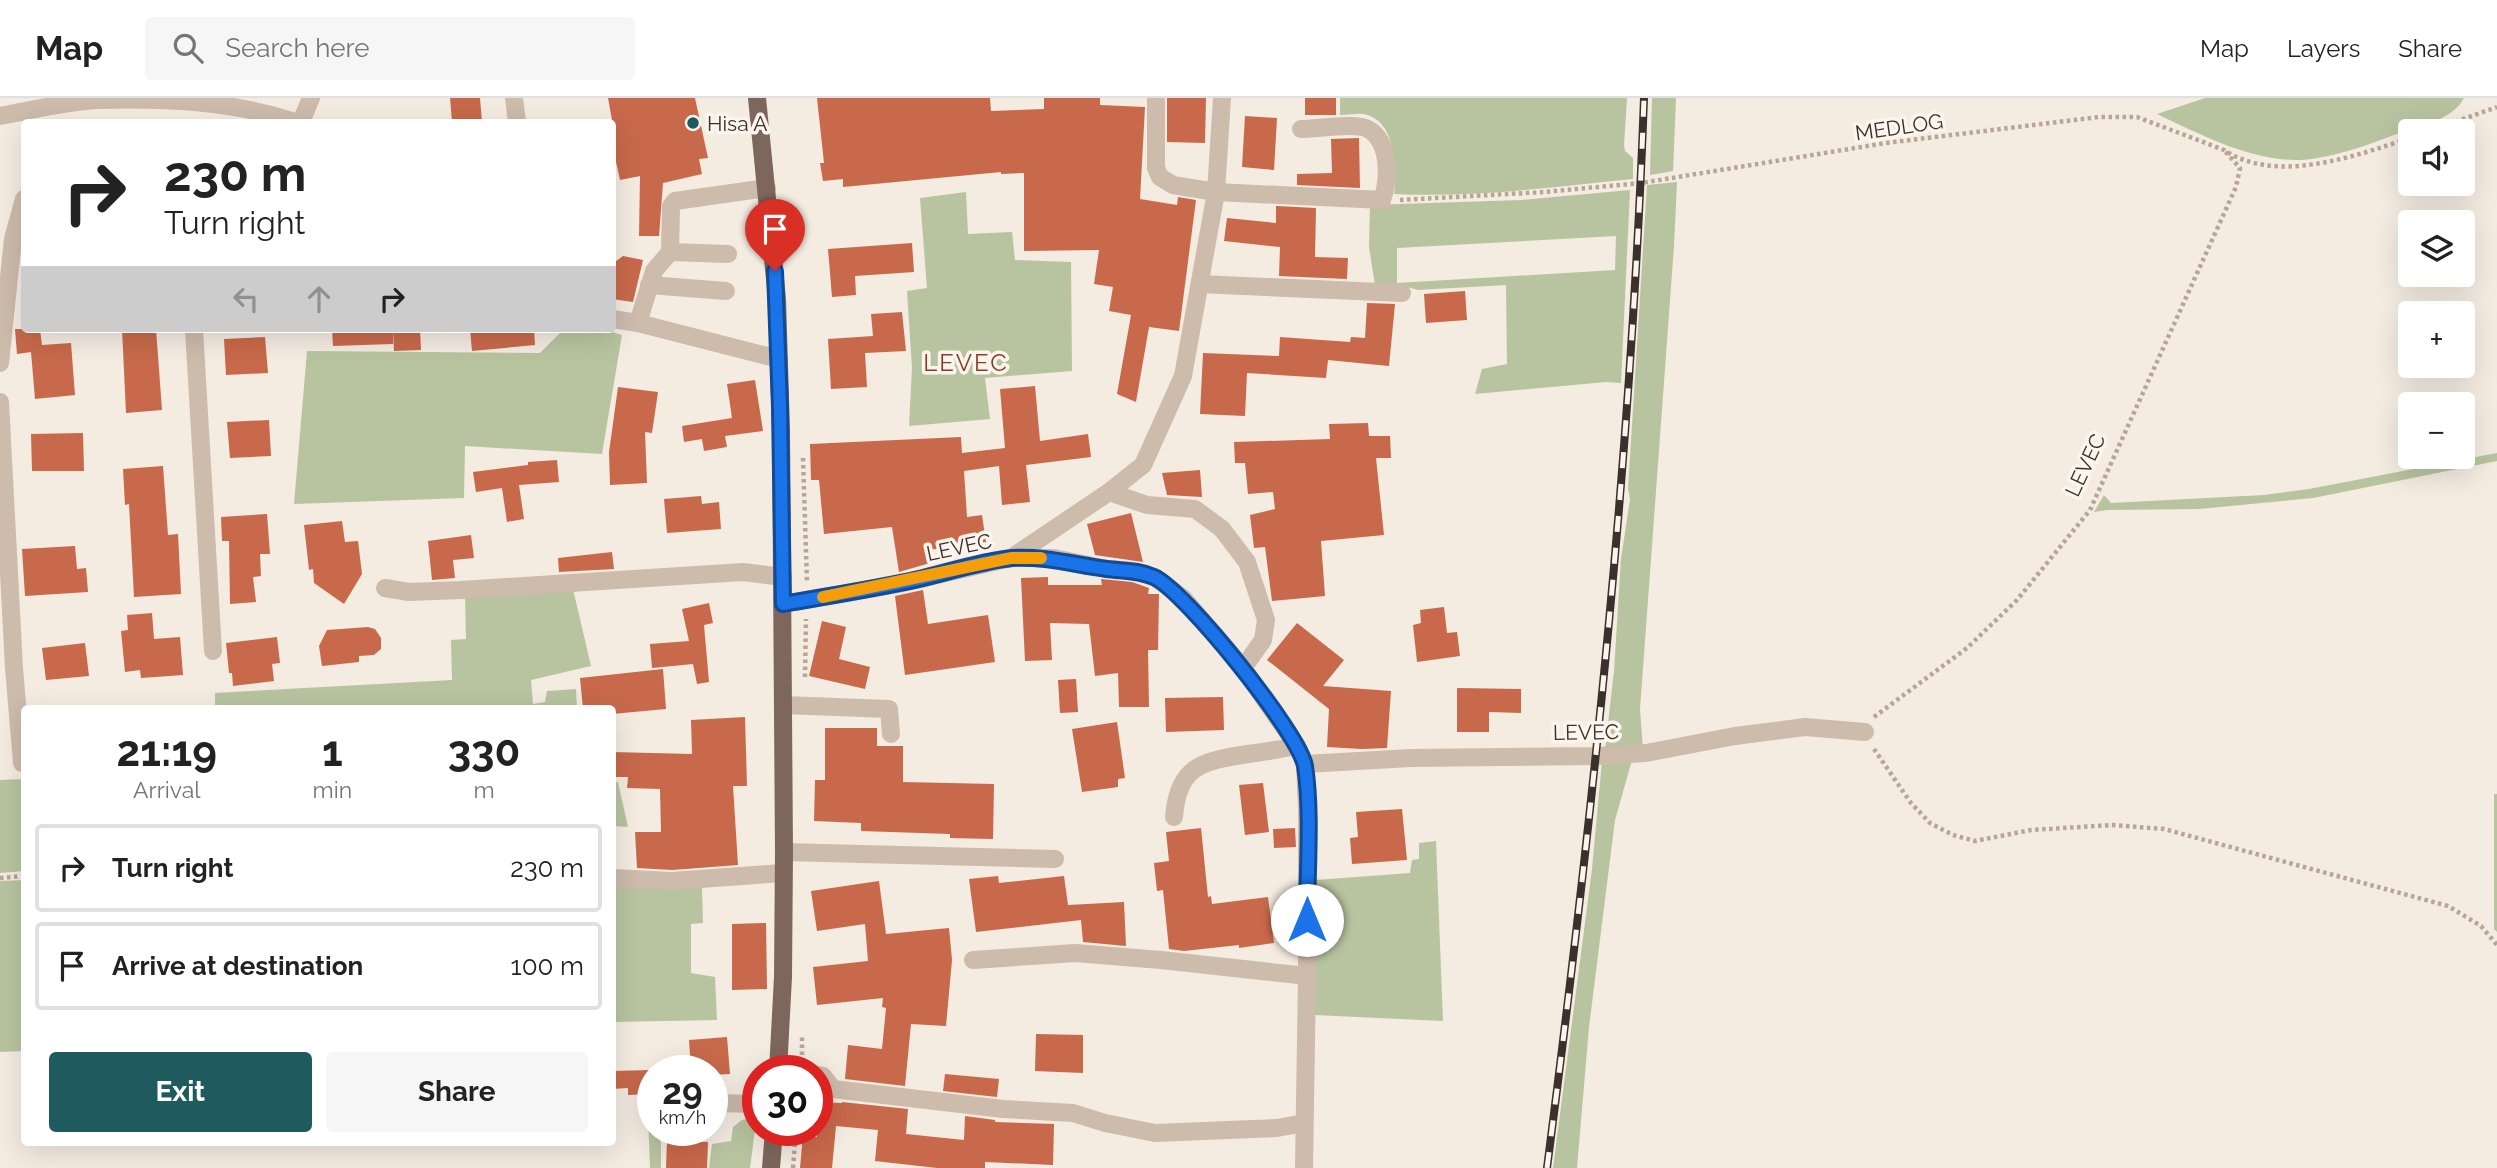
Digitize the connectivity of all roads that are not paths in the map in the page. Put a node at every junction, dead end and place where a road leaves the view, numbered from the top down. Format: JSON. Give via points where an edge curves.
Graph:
{"nodes":[{"id":1,"x":312,"y":98,"type":"edge"},
{"id":2,"x":514,"y":98,"type":"edge"},
{"id":3,"x":757,"y":98,"type":"edge"},
{"id":4,"x":1156,"y":98,"type":"edge"},
{"id":5,"x":1222,"y":98,"type":"edge"},
{"id":6,"x":56,"y":114,"type":"edge"},
{"id":7,"x":0,"y":116,"type":"edge"},
{"id":8,"x":286,"y":119,"type":"edge"},
{"id":9,"x":302,"y":119,"type":"edge"},
{"id":10,"x":517,"y":119,"type":"edge"},
{"id":11,"x":1301,"y":129,"type":"dead end"},
{"id":12,"x":767,"y":188,"type":"junction"},
{"id":13,"x":1216,"y":192,"type":"junction"},
{"id":14,"x":21,"y":221,"type":"edge"},
{"id":15,"x":670,"y":252,"type":"junction"},
{"id":16,"x":728,"y":254,"type":"dead end"},
{"id":17,"x":1200,"y":284,"type":"junction"},
{"id":18,"x":649,"y":285,"type":"junction"},
{"id":19,"x":726,"y":291,"type":"dead end"},
{"id":20,"x":1402,"y":293,"type":"dead end"},
{"id":21,"x":616,"y":320,"type":"edge"},
{"id":22,"x":638,"y":323,"type":"junction"},
{"id":23,"x":194,"y":333,"type":"edge"},
{"id":24,"x":779,"y":359,"type":"junction"},
{"id":25,"x":0,"y":363,"type":"edge"},
{"id":26,"x":0,"y":402,"type":"edge"},
{"id":27,"x":1109,"y":492,"type":"junction"},
{"id":28,"x":1011,"y":558,"type":"junction"},
{"id":29,"x":783,"y":577,"type":"junction"},
{"id":30,"x":385,"y":588,"type":"dead end"},
{"id":31,"x":783,"y":604,"type":"junction"},
{"id":32,"x":213,"y":650,"type":"dead end"},
{"id":33,"x":7,"y":668,"type":"edge"},
{"id":34,"x":1243,"y":668,"type":"junction"},
{"id":35,"x":783,"y":705,"type":"junction"},
{"id":36,"x":1865,"y":732,"type":"road end"},
{"id":37,"x":891,"y":734,"type":"dead end"},
{"id":38,"x":1297,"y":746,"type":"junction"},
{"id":39,"x":21,"y":757,"type":"edge"},
{"id":40,"x":1305,"y":764,"type":"junction"},
{"id":41,"x":1174,"y":817,"type":"dead end"},
{"id":42,"x":784,"y":852,"type":"junction"},
{"id":43,"x":1055,"y":859,"type":"dead end"},
{"id":44,"x":783,"y":873,"type":"junction"},
{"id":45,"x":616,"y":878,"type":"edge"},
{"id":46,"x":973,"y":960,"type":"dead end"},
{"id":47,"x":1307,"y":976,"type":"junction"},
{"id":48,"x":779,"y":1055,"type":"edge"},
{"id":49,"x":833,"y":1089,"type":"edge"},
{"id":50,"x":1304,"y":1123,"type":"junction"},
{"id":51,"x":773,"y":1146,"type":"edge"},
{"id":52,"x":771,"y":1168,"type":"edge"},
{"id":53,"x":1304,"y":1168,"type":"edge"}],
"edges":[{"from":1,"to":9,"type":"street"},
{"from":2,"to":10,"type":"street"},
{"from":3,"to":12,"type":"main road"},
{"from":4,"to":13,"type":"street","via":[[1156,168],[1160,177],[1173,185]]},
{"from":5,"to":13,"type":"street"},
{"from":6,"to":7,"type":"street"},
{"from":6,"to":8,"type":"street","via":[[95,100],[186,101]]},
{"from":11,"to":13,"type":"street","via":[[1348,125],[1368,129],[1381,144],[1388,166],[1382,200]]},
{"from":12,"to":15,"type":"street","via":[[675,201]]},
{"from":12,"to":24,"type":"main road"},
{"from":13,"to":17,"type":"street"},
{"from":14,"to":25,"type":"street"},
{"from":15,"to":16,"type":"street"},
{"from":15,"to":18,"type":"street"},
{"from":17,"to":20,"type":"street"},
{"from":17,"to":27,"type":"street","via":[[1183,376],[1143,465]]},
{"from":18,"to":19,"type":"street"},
{"from":18,"to":22,"type":"street"},
{"from":21,"to":22,"type":"street"},
{"from":22,"to":24,"type":"street"},
{"from":23,"to":32,"type":"street"},
{"from":24,"to":29,"type":"main road"},
{"from":26,"to":33,"type":"street"},
{"from":27,"to":28,"type":"street"},
{"from":27,"to":34,"type":"street","via":[[1147,505],[1195,509],[1222,528],[1247,562],[1266,620],[1263,640]]},
{"from":28,"to":31,"type":"street","name":"LEVEC"},
{"from":28,"to":34,"type":"street","name":"LEVEC","via":[[1054,558],[1156,578],[1184,599]]},
{"from":29,"to":30,"type":"street","via":[[743,572],[461,590]]},
{"from":29,"to":31,"type":"main road"},
{"from":31,"to":35,"type":"main road"},
{"from":33,"to":39,"type":"street"},
{"from":34,"to":38,"type":"street","name":"LEVEC"},
{"from":35,"to":37,"type":"street","via":[[889,709]]},
{"from":35,"to":42,"type":"main road"},
{"from":36,"to":40,"type":"street","name":"LEVEC","via":[[1805,727],[1646,753],[1597,756]]},
{"from":38,"to":40,"type":"street","name":"LEVEC"},
{"from":38,"to":41,"type":"street","via":[[1209,761],[1195,768],[1176,797]]},
{"from":40,"to":47,"type":"street","name":"LEVEC"},
{"from":42,"to":43,"type":"street"},
{"from":42,"to":44,"type":"main road"},
{"from":44,"to":45,"type":"street","via":[[672,881]]},
{"from":44,"to":48,"type":"main road"},
{"from":46,"to":47,"type":"street","via":[[1075,953]]},
{"from":47,"to":50,"type":"street","name":"LEVEC"},
{"from":49,"to":50,"type":"street","via":[[1073,1113],[1155,1133]]},
{"from":50,"to":53,"type":"street","name":"LEVEC"},
{"from":51,"to":52,"type":"main road"}]}
